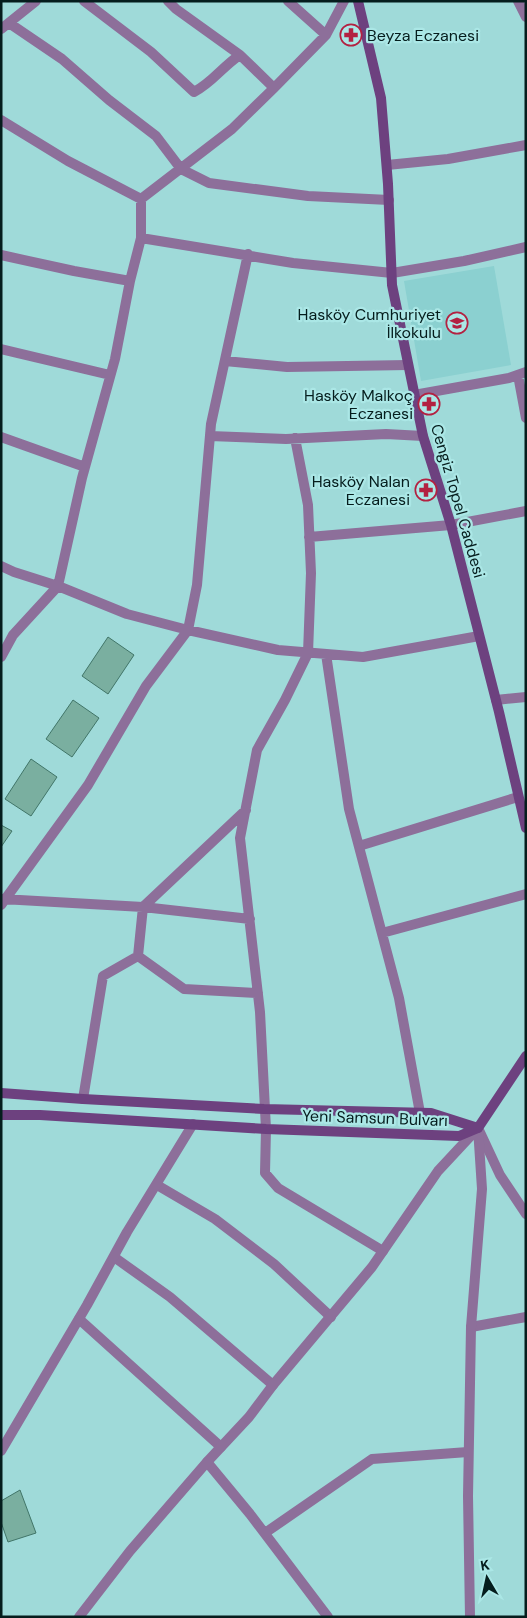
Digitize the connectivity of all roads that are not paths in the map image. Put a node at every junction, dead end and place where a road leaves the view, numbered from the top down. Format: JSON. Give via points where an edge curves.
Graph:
{"nodes":[{"id":1,"x":36,"y":1,"type":"edge"},
{"id":2,"x":84,"y":1,"type":"edge"},
{"id":3,"x":168,"y":1,"type":"edge"},
{"id":4,"x":288,"y":1,"type":"edge"},
{"id":5,"x":344,"y":1,"type":"edge"},
{"id":6,"x":358,"y":1,"type":"edge"},
{"id":7,"x":518,"y":1,"type":"edge"},
{"id":8,"x":526,"y":17,"type":"edge"},
{"id":9,"x":5,"y":26,"type":"edge"},
{"id":10,"x":326,"y":35,"type":"junction"},
{"id":11,"x":240,"y":56,"type":"junction"},
{"id":12,"x":274,"y":88,"type":"junction"},
{"id":13,"x":1,"y":120,"type":"edge"},
{"id":14,"x":526,"y":145,"type":"edge"},
{"id":15,"x":387,"y":165,"type":"junction"},
{"id":16,"x":181,"y":169,"type":"junction"},
{"id":17,"x":141,"y":199,"type":"junction"},
{"id":18,"x":389,"y":200,"type":"junction"},
{"id":19,"x":141,"y":238,"type":"junction"},
{"id":20,"x":526,"y":247,"type":"edge"},
{"id":21,"x":248,"y":254,"type":"junction"},
{"id":22,"x":1,"y":255,"type":"edge"},
{"id":23,"x":392,"y":274,"type":"junction"},
{"id":24,"x":130,"y":280,"type":"junction"},
{"id":25,"x":1,"y":349,"type":"edge"},
{"id":26,"x":225,"y":361,"type":"junction"},
{"id":27,"x":408,"y":365,"type":"junction"},
{"id":28,"x":522,"y":373,"type":"edge"},
{"id":29,"x":110,"y":375,"type":"junction"},
{"id":30,"x":414,"y":394,"type":"junction"},
{"id":31,"x":526,"y":418,"type":"edge"},
{"id":32,"x":210,"y":436,"type":"junction"},
{"id":33,"x":423,"y":436,"type":"junction"},
{"id":34,"x":1,"y":437,"type":"edge"},
{"id":35,"x":294,"y":438,"type":"junction"},
{"id":36,"x":85,"y":467,"type":"junction"},
{"id":37,"x":526,"y":511,"type":"edge"},
{"id":38,"x":451,"y":525,"type":"junction"},
{"id":39,"x":309,"y":537,"type":"junction"},
{"id":40,"x":1,"y":566,"type":"edge"},
{"id":41,"x":58,"y":586,"type":"junction"},
{"id":42,"x":188,"y":630,"type":"junction"},
{"id":43,"x":479,"y":636,"type":"junction"},
{"id":44,"x":308,"y":652,"type":"junction"},
{"id":45,"x":326,"y":654,"type":"junction"},
{"id":46,"x":1,"y":657,"type":"edge"},
{"id":47,"x":526,"y":697,"type":"edge"},
{"id":48,"x":496,"y":700,"type":"junction"},
{"id":49,"x":518,"y":797,"type":"junction"},
{"id":50,"x":246,"y":810,"type":"junction"},
{"id":51,"x":526,"y":828,"type":"edge"},
{"id":52,"x":359,"y":846,"type":"junction"},
{"id":53,"x":526,"y":894,"type":"edge"},
{"id":54,"x":3,"y":901,"type":"edge"},
{"id":55,"x":143,"y":906,"type":"junction"},
{"id":56,"x":250,"y":919,"type":"junction"},
{"id":57,"x":382,"y":933,"type":"junction"},
{"id":58,"x":138,"y":956,"type":"junction"},
{"id":59,"x":258,"y":993,"type":"junction"},
{"id":60,"x":526,"y":1056,"type":"edge"},
{"id":61,"x":1,"y":1093,"type":"edge"},
{"id":62,"x":83,"y":1099,"type":"junction"},
{"id":63,"x":264,"y":1108,"type":"junction"},
{"id":64,"x":420,"y":1113,"type":"junction"},
{"id":65,"x":1,"y":1115,"type":"edge"},
{"id":66,"x":193,"y":1124,"type":"junction"},
{"id":67,"x":478,"y":1128,"type":"junction"},
{"id":68,"x":266,"y":1129,"type":"junction"},
{"id":69,"x":157,"y":1185,"type":"junction"},
{"id":70,"x":526,"y":1214,"type":"edge"},
{"id":71,"x":383,"y":1251,"type":"junction"},
{"id":72,"x":114,"y":1257,"type":"junction"},
{"id":73,"x":331,"y":1317,"type":"junction"},
{"id":74,"x":526,"y":1317,"type":"edge"},
{"id":75,"x":79,"y":1319,"type":"junction"},
{"id":76,"x":471,"y":1327,"type":"junction"},
{"id":77,"x":273,"y":1385,"type":"junction"},
{"id":78,"x":221,"y":1446,"type":"junction"},
{"id":79,"x":1,"y":1451,"type":"edge"},
{"id":80,"x":468,"y":1452,"type":"junction"},
{"id":81,"x":207,"y":1462,"type":"junction"},
{"id":82,"x":265,"y":1533,"type":"junction"},
{"id":83,"x":79,"y":1617,"type":"edge"},
{"id":84,"x":328,"y":1617,"type":"edge"},
{"id":85,"x":470,"y":1617,"type":"edge"}],
"edges":[{"from":1,"to":9,"type":"street"},
{"from":2,"to":11,"type":"street","via":[[151,52],[194,92],[206,86]]},
{"from":3,"to":11,"type":"street"},
{"from":4,"to":10,"type":"street"},
{"from":5,"to":10,"type":"street"},
{"from":6,"to":15,"type":"main road","name":"Cengiz Topel Caddesi","via":[[381,98]]},
{"from":7,"to":8,"type":"street"},
{"from":9,"to":16,"type":"street","via":[[62,59],[156,136]]},
{"from":10,"to":12,"type":"street"},
{"from":11,"to":12,"type":"street"},
{"from":12,"to":16,"type":"street","via":[[232,129]]},
{"from":13,"to":17,"type":"street","via":[[68,161]]},
{"from":14,"to":15,"type":"street","via":[[448,159]]},
{"from":15,"to":18,"type":"main road","name":"Cengiz Topel Caddesi"},
{"from":16,"to":17,"type":"street"},
{"from":16,"to":18,"type":"street","via":[[209,183],[252,190]]},
{"from":17,"to":19,"type":"street"},
{"from":18,"to":23,"type":"main road","name":"Cengiz Topel Caddesi"},
{"from":19,"to":21,"type":"street"},
{"from":19,"to":24,"type":"street"},
{"from":20,"to":23,"type":"street"},
{"from":21,"to":23,"type":"street","via":[[293,263]]},
{"from":21,"to":26,"type":"street"},
{"from":22,"to":24,"type":"street"},
{"from":23,"to":27,"type":"main road","name":"Cengiz Topel Caddesi"},
{"from":24,"to":29,"type":"street"},
{"from":25,"to":29,"type":"street"},
{"from":26,"to":27,"type":"street","via":[[286,367]]},
{"from":26,"to":32,"type":"street"},
{"from":27,"to":30,"type":"main road","name":"Cengiz Topel Caddesi"},
{"from":28,"to":30,"type":"street"},
{"from":28,"to":31,"type":"street"},
{"from":29,"to":36,"type":"street"},
{"from":30,"to":33,"type":"main road","name":"Cengiz Topel Caddesi"},
{"from":32,"to":35,"type":"street"},
{"from":32,"to":42,"type":"street","via":[[197,585]]},
{"from":33,"to":35,"type":"street","via":[[386,434]]},
{"from":33,"to":38,"type":"main road","name":"Cengiz Topel Caddesi"},
{"from":34,"to":36,"type":"street"},
{"from":35,"to":39,"type":"street","via":[[308,505]]},
{"from":36,"to":41,"type":"street"},
{"from":37,"to":38,"type":"street"},
{"from":38,"to":39,"type":"street"},
{"from":38,"to":43,"type":"main road","name":"Cengiz Topel Caddesi"},
{"from":39,"to":44,"type":"street"},
{"from":40,"to":41,"type":"street"},
{"from":41,"to":42,"type":"street","via":[[128,614]]},
{"from":41,"to":46,"type":"street","via":[[13,635]]},
{"from":42,"to":44,"type":"street","via":[[278,650]]},
{"from":42,"to":54,"type":"street","via":[[146,686],[88,785]]},
{"from":43,"to":45,"type":"street","via":[[363,657]]},
{"from":43,"to":48,"type":"main road","name":"Cengiz Topel Caddesi"},
{"from":44,"to":45,"type":"street"},
{"from":44,"to":50,"type":"street","via":[[257,750]]},
{"from":45,"to":52,"type":"street","via":[[349,810]]},
{"from":47,"to":48,"type":"street"},
{"from":48,"to":49,"type":"main road","name":"Cengiz Topel Caddesi"},
{"from":49,"to":51,"type":"main road","name":"Cengiz Topel Caddesi"},
{"from":49,"to":52,"type":"street"},
{"from":50,"to":55,"type":"street"},
{"from":50,"to":56,"type":"street","via":[[240,838]]},
{"from":52,"to":57,"type":"street"},
{"from":53,"to":57,"type":"street"},
{"from":54,"to":55,"type":"street"},
{"from":55,"to":56,"type":"street"},
{"from":55,"to":58,"type":"street"},
{"from":56,"to":59,"type":"street"},
{"from":57,"to":64,"type":"street","via":[[399,998]]},
{"from":58,"to":59,"type":"street","via":[[184,989]]},
{"from":58,"to":62,"type":"street","via":[[103,976]]},
{"from":59,"to":63,"type":"street"},
{"from":60,"to":67,"type":"main road"},
{"from":61,"to":62,"type":"main road","name":"Yeni Samsun Bulvarı"},
{"from":62,"to":63,"type":"main road","name":"Yeni Samsun Bulvarı"},
{"from":63,"to":64,"type":"main road","name":"Yeni Samsun Bulvarı"},
{"from":63,"to":68,"type":"street"},
{"from":64,"to":67,"type":"main road","name":"Yeni Samsun Bulvarı"},
{"from":65,"to":66,"type":"main road","name":"Yeni Samsun Bulvarı"},
{"from":66,"to":68,"type":"main road","name":"Yeni Samsun Bulvarı"},
{"from":66,"to":69,"type":"street"},
{"from":67,"to":68,"type":"main road","name":"Yeni Samsun Bulvarı","via":[[459,1136]]},
{"from":67,"to":70,"type":"street","via":[[500,1175]]},
{"from":67,"to":71,"type":"street","via":[[438,1171]]},
{"from":67,"to":76,"type":"street","via":[[482,1189]]},
{"from":68,"to":71,"type":"street","via":[[265,1173],[278,1188]]},
{"from":69,"to":72,"type":"street"},
{"from":69,"to":73,"type":"street","via":[[223,1225],[274,1264]]},
{"from":71,"to":73,"type":"street"},
{"from":72,"to":75,"type":"street"},
{"from":72,"to":77,"type":"street","via":[[170,1297]]},
{"from":73,"to":77,"type":"street"},
{"from":74,"to":76,"type":"street"},
{"from":75,"to":78,"type":"street"},
{"from":75,"to":79,"type":"street"},
{"from":76,"to":80,"type":"street"},
{"from":77,"to":78,"type":"street"},
{"from":78,"to":81,"type":"street"},
{"from":80,"to":82,"type":"street","via":[[372,1459]]},
{"from":80,"to":85,"type":"street"},
{"from":81,"to":82,"type":"street"},
{"from":81,"to":83,"type":"street","via":[[130,1551]]},
{"from":82,"to":84,"type":"street"}]}
